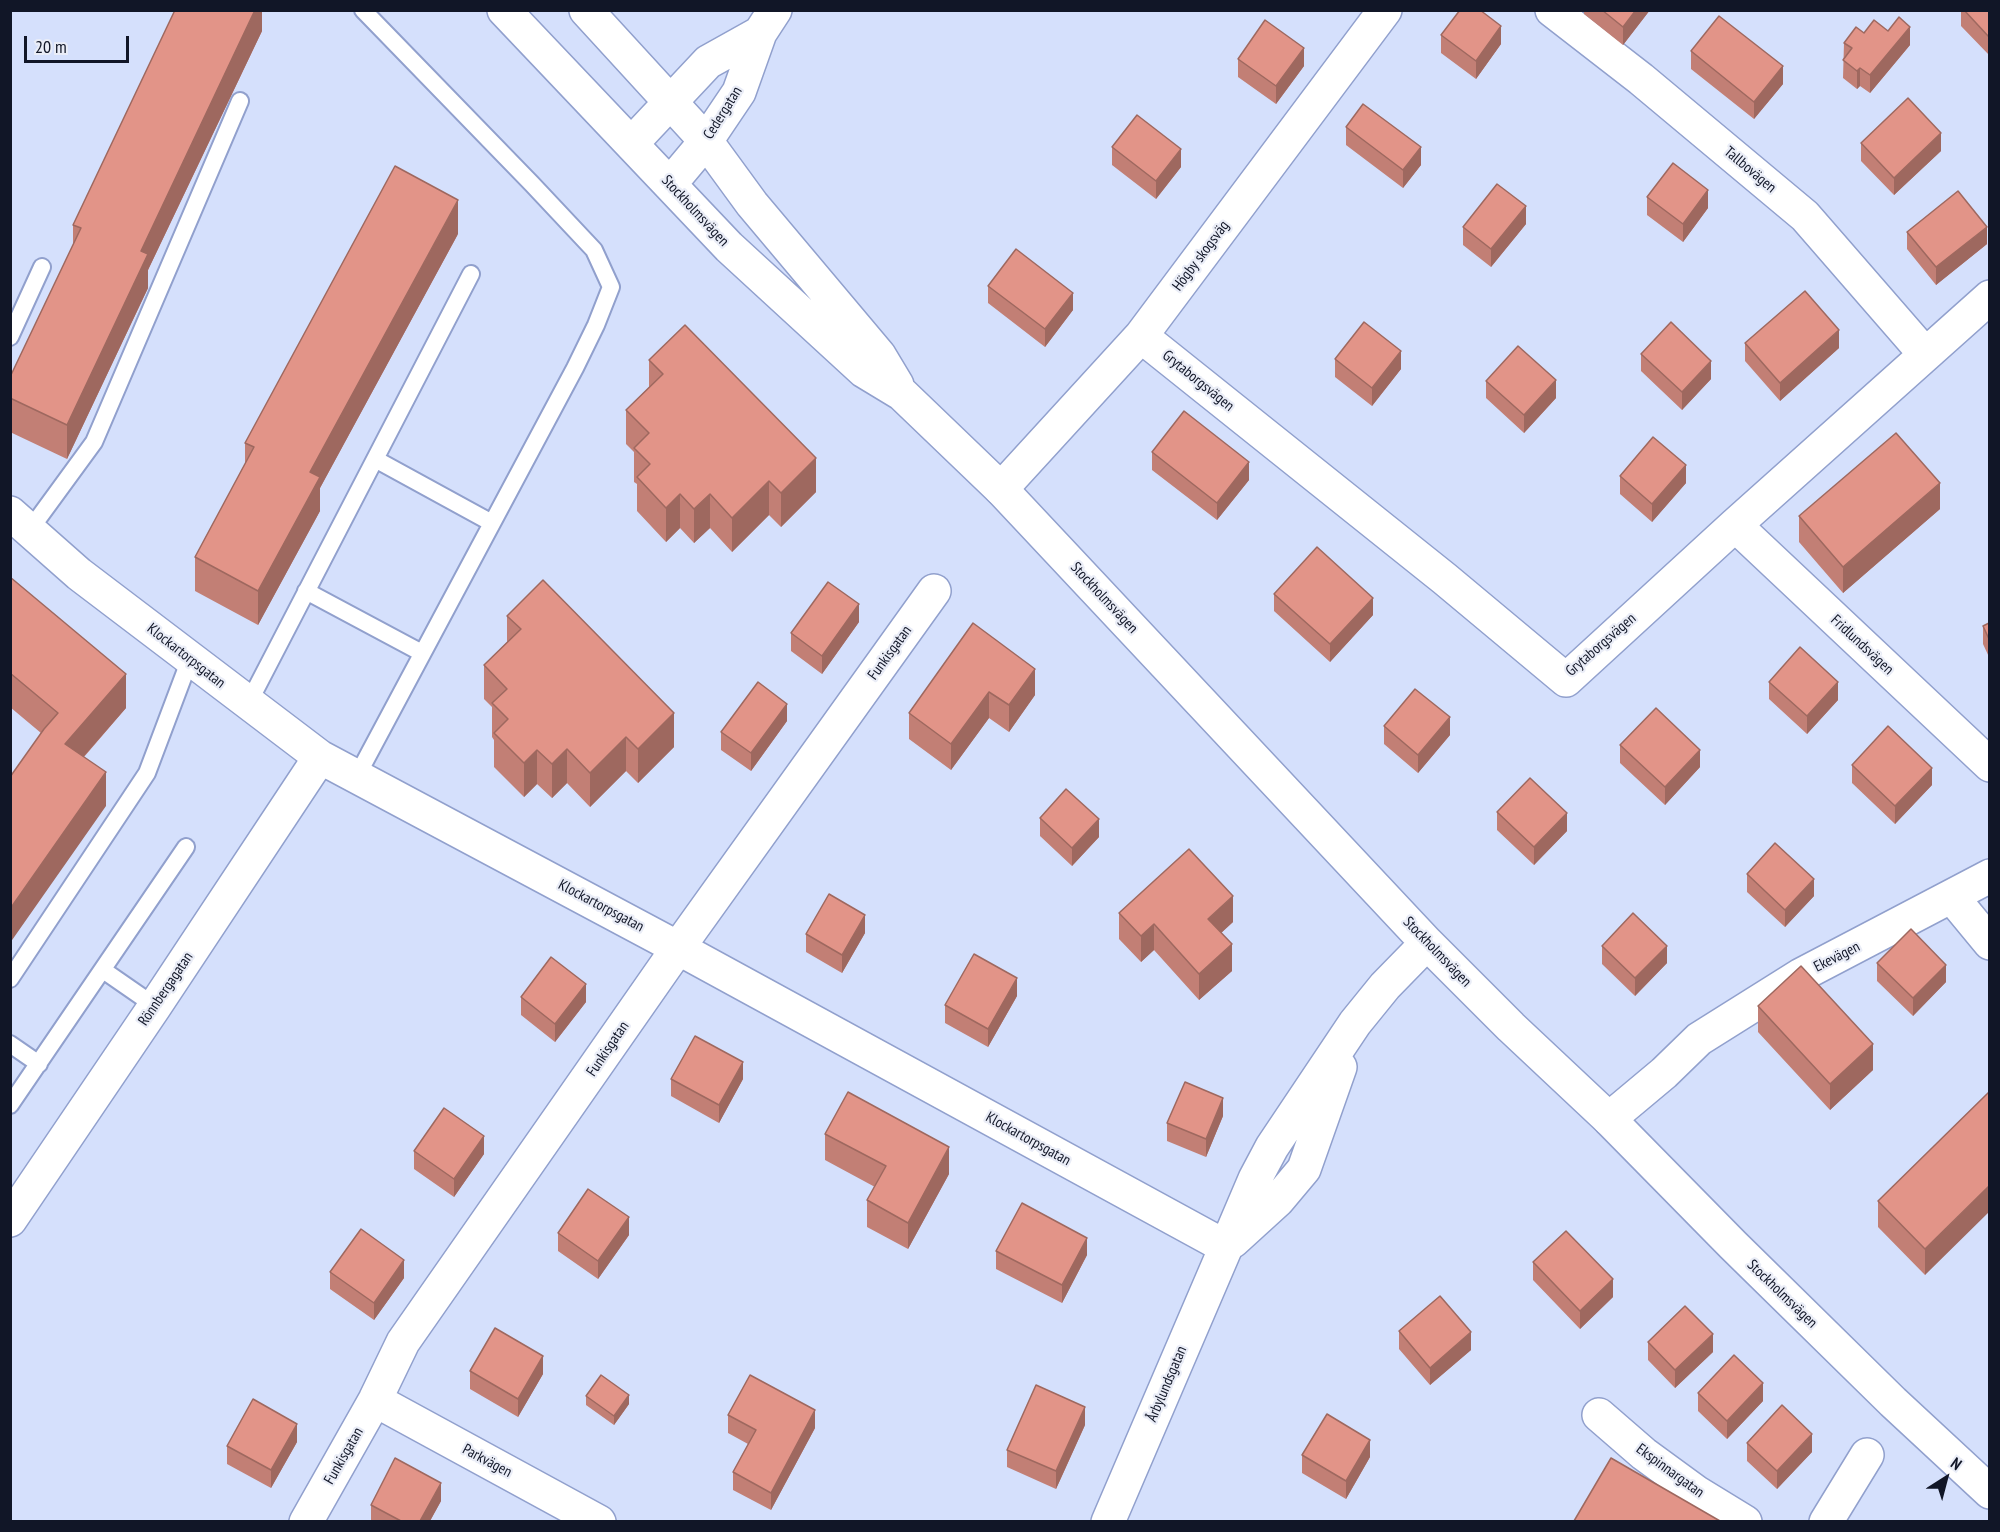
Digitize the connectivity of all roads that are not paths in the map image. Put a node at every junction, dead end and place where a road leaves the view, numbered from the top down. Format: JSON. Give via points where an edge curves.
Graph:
{"nodes":[{"id":1,"x":363,"y":10,"type":"edge"},
{"id":2,"x":504,"y":10,"type":"edge"},
{"id":3,"x":586,"y":10,"type":"edge"},
{"id":4,"x":1385,"y":10,"type":"edge"},
{"id":5,"x":1552,"y":10,"type":"edge"},
{"id":6,"x":768,"y":22,"type":"edge"},
{"id":7,"x":240,"y":101,"type":"dead end"},
{"id":8,"x":671,"y":102,"type":"junction"},
{"id":9,"x":706,"y":141,"type":"junction"},
{"id":10,"x":632,"y":143,"type":"junction"},
{"id":11,"x":670,"y":184,"type":"junction"},
{"id":12,"x":42,"y":267,"type":"dead end"},
{"id":13,"x":471,"y":274,"type":"dead end"},
{"id":14,"x":1989,"y":297,"type":"edge"},
{"id":15,"x":1141,"y":336,"type":"junction"},
{"id":16,"x":10,"y":337,"type":"edge"},
{"id":17,"x":1925,"y":354,"type":"junction"},
{"id":18,"x":902,"y":394,"type":"junction"},
{"id":19,"x":375,"y":459,"type":"junction"},
{"id":20,"x":1001,"y":489,"type":"junction"},
{"id":21,"x":20,"y":522,"type":"edge"},
{"id":22,"x":492,"y":523,"type":"junction"},
{"id":23,"x":1735,"y":525,"type":"junction"},
{"id":24,"x":306,"y":591,"type":"junction"},
{"id":25,"x":934,"y":591,"type":"dead end"},
{"id":26,"x":422,"y":653,"type":"junction"},
{"id":27,"x":190,"y":659,"type":"junction"},
{"id":28,"x":248,"y":704,"type":"junction"},
{"id":29,"x":320,"y":757,"type":"junction"},
{"id":30,"x":1989,"y":765,"type":"edge"},
{"id":31,"x":357,"y":776,"type":"junction"},
{"id":32,"x":186,"y":847,"type":"dead end"},
{"id":33,"x":1989,"y":876,"type":"edge"},
{"id":34,"x":1952,"y":897,"type":"junction"},
{"id":35,"x":1427,"y":943,"type":"junction"},
{"id":36,"x":1989,"y":943,"type":"edge"},
{"id":37,"x":678,"y":948,"type":"junction"},
{"id":38,"x":103,"y":970,"type":"junction"},
{"id":39,"x":10,"y":979,"type":"edge"},
{"id":40,"x":155,"y":1006,"type":"junction"},
{"id":41,"x":10,"y":1044,"type":"edge"},
{"id":42,"x":39,"y":1064,"type":"junction"},
{"id":43,"x":10,"y":1105,"type":"edge"},
{"id":44,"x":1609,"y":1119,"type":"junction"},
{"id":45,"x":10,"y":1220,"type":"edge"},
{"id":46,"x":1226,"y":1247,"type":"junction"},
{"id":47,"x":375,"y":1400,"type":"junction"},
{"id":48,"x":1599,"y":1415,"type":"dead end"},
{"id":49,"x":1867,"y":1455,"type":"dead end"},
{"id":50,"x":1989,"y":1492,"type":"edge"},
{"id":51,"x":306,"y":1521,"type":"edge"},
{"id":52,"x":599,"y":1521,"type":"edge"},
{"id":53,"x":1108,"y":1521,"type":"edge"},
{"id":54,"x":1745,"y":1521,"type":"edge"},
{"id":55,"x":1826,"y":1521,"type":"edge"}],
"edges":[{"from":1,"to":22,"type":"lane","via":[[594,250],[611,287],[579,360]]},
{"from":2,"to":10,"type":"street","name":"Stockholmsvägen"},
{"from":3,"to":8,"type":"street","name":"Stockholmsvägen"},
{"from":4,"to":15,"type":"street","name":"Högby skogsväg"},
{"from":5,"to":17,"type":"street","name":"Tallbovägen","via":[[1805,216]]},
{"from":6,"to":8,"type":"street","name":"Cedergatan","via":[[708,62]]},
{"from":6,"to":9,"type":"street","name":"Cedergatan","via":[[739,92]]},
{"from":7,"to":21,"type":"lane","via":[[94,442]]},
{"from":8,"to":9,"type":"street","name":"Stockholmsvägen"},
{"from":8,"to":10,"type":"street","name":"Cedergatan"},
{"from":9,"to":11,"type":"street","name":"Cedergatan"},
{"from":9,"to":18,"type":"street","name":"Stockholmsvägen","via":[[752,204],[879,355]]},
{"from":10,"to":11,"type":"street","name":"Stockholmsvägen"},
{"from":11,"to":18,"type":"street","name":"Stockholmsvägen","via":[[729,247],[864,371]]},
{"from":12,"to":16,"type":"lane"},
{"from":13,"to":19,"type":"lane"},
{"from":14,"to":17,"type":"street","name":"Grytaborgsvägen"},
{"from":15,"to":20,"type":"street","name":"Högby skogsväg"},
{"from":15,"to":23,"type":"street","name":"Grytaborgsvägen","via":[[1566,680]]},
{"from":17,"to":23,"type":"street","name":"Grytaborgsvägen"},
{"from":18,"to":20,"type":"street","name":"Stockholmsvägen"},
{"from":19,"to":22,"type":"lane"},
{"from":19,"to":24,"type":"lane"},
{"from":20,"to":35,"type":"street","name":"Stockholmsvägen"},
{"from":21,"to":27,"type":"street","name":"Klockartorpsgatan","via":[[79,574]]},
{"from":22,"to":26,"type":"lane"},
{"from":23,"to":30,"type":"street","name":"Fridlundsvägen"},
{"from":24,"to":26,"type":"lane"},
{"from":24,"to":28,"type":"lane"},
{"from":25,"to":37,"type":"street","name":"Funkisgatan"},
{"from":26,"to":31,"type":"lane"},
{"from":27,"to":28,"type":"street","name":"Klockartorpsgatan"},
{"from":27,"to":39,"type":"lane","via":[[147,773]]},
{"from":28,"to":29,"type":"street","name":"Klockartorpsgatan"},
{"from":29,"to":31,"type":"street","name":"Klockartorpsgatan"},
{"from":29,"to":40,"type":"street","name":"Rönnbergagatan"},
{"from":31,"to":37,"type":"street","name":"Klockartorpsgatan"},
{"from":32,"to":38,"type":"lane"},
{"from":33,"to":34,"type":"street","name":"Ekevägen"},
{"from":34,"to":36,"type":"street"},
{"from":34,"to":44,"type":"street","name":"Ekevägen","via":[[1801,975],[1699,1039]]},
{"from":35,"to":44,"type":"street","name":"Stockholmsvägen"},
{"from":35,"to":46,"type":"street","name":"Årbylundsgatan","via":[[1355,1023],[1272,1147]]},
{"from":37,"to":46,"type":"street","name":"Klockartorpsgatan"},
{"from":37,"to":47,"type":"street","name":"Funkisgatan","via":[[403,1342]]},
{"from":38,"to":40,"type":"lane"},
{"from":38,"to":42,"type":"lane"},
{"from":40,"to":45,"type":"street","name":"Rönnbergagatan"},
{"from":41,"to":42,"type":"lane"},
{"from":42,"to":43,"type":"lane"},
{"from":44,"to":50,"type":"street","name":"Stockholmsvägen","via":[[1733,1245]]},
{"from":46,"to":53,"type":"street","name":"Årbylundsgatan"},
{"from":47,"to":51,"type":"street","name":"Funkisgatan"},
{"from":47,"to":52,"type":"street","name":"Parkvägen"},
{"from":48,"to":54,"type":"street","name":"Ekspinnargatan","via":[[1696,1492]]},
{"from":49,"to":55,"type":"street"}]}
